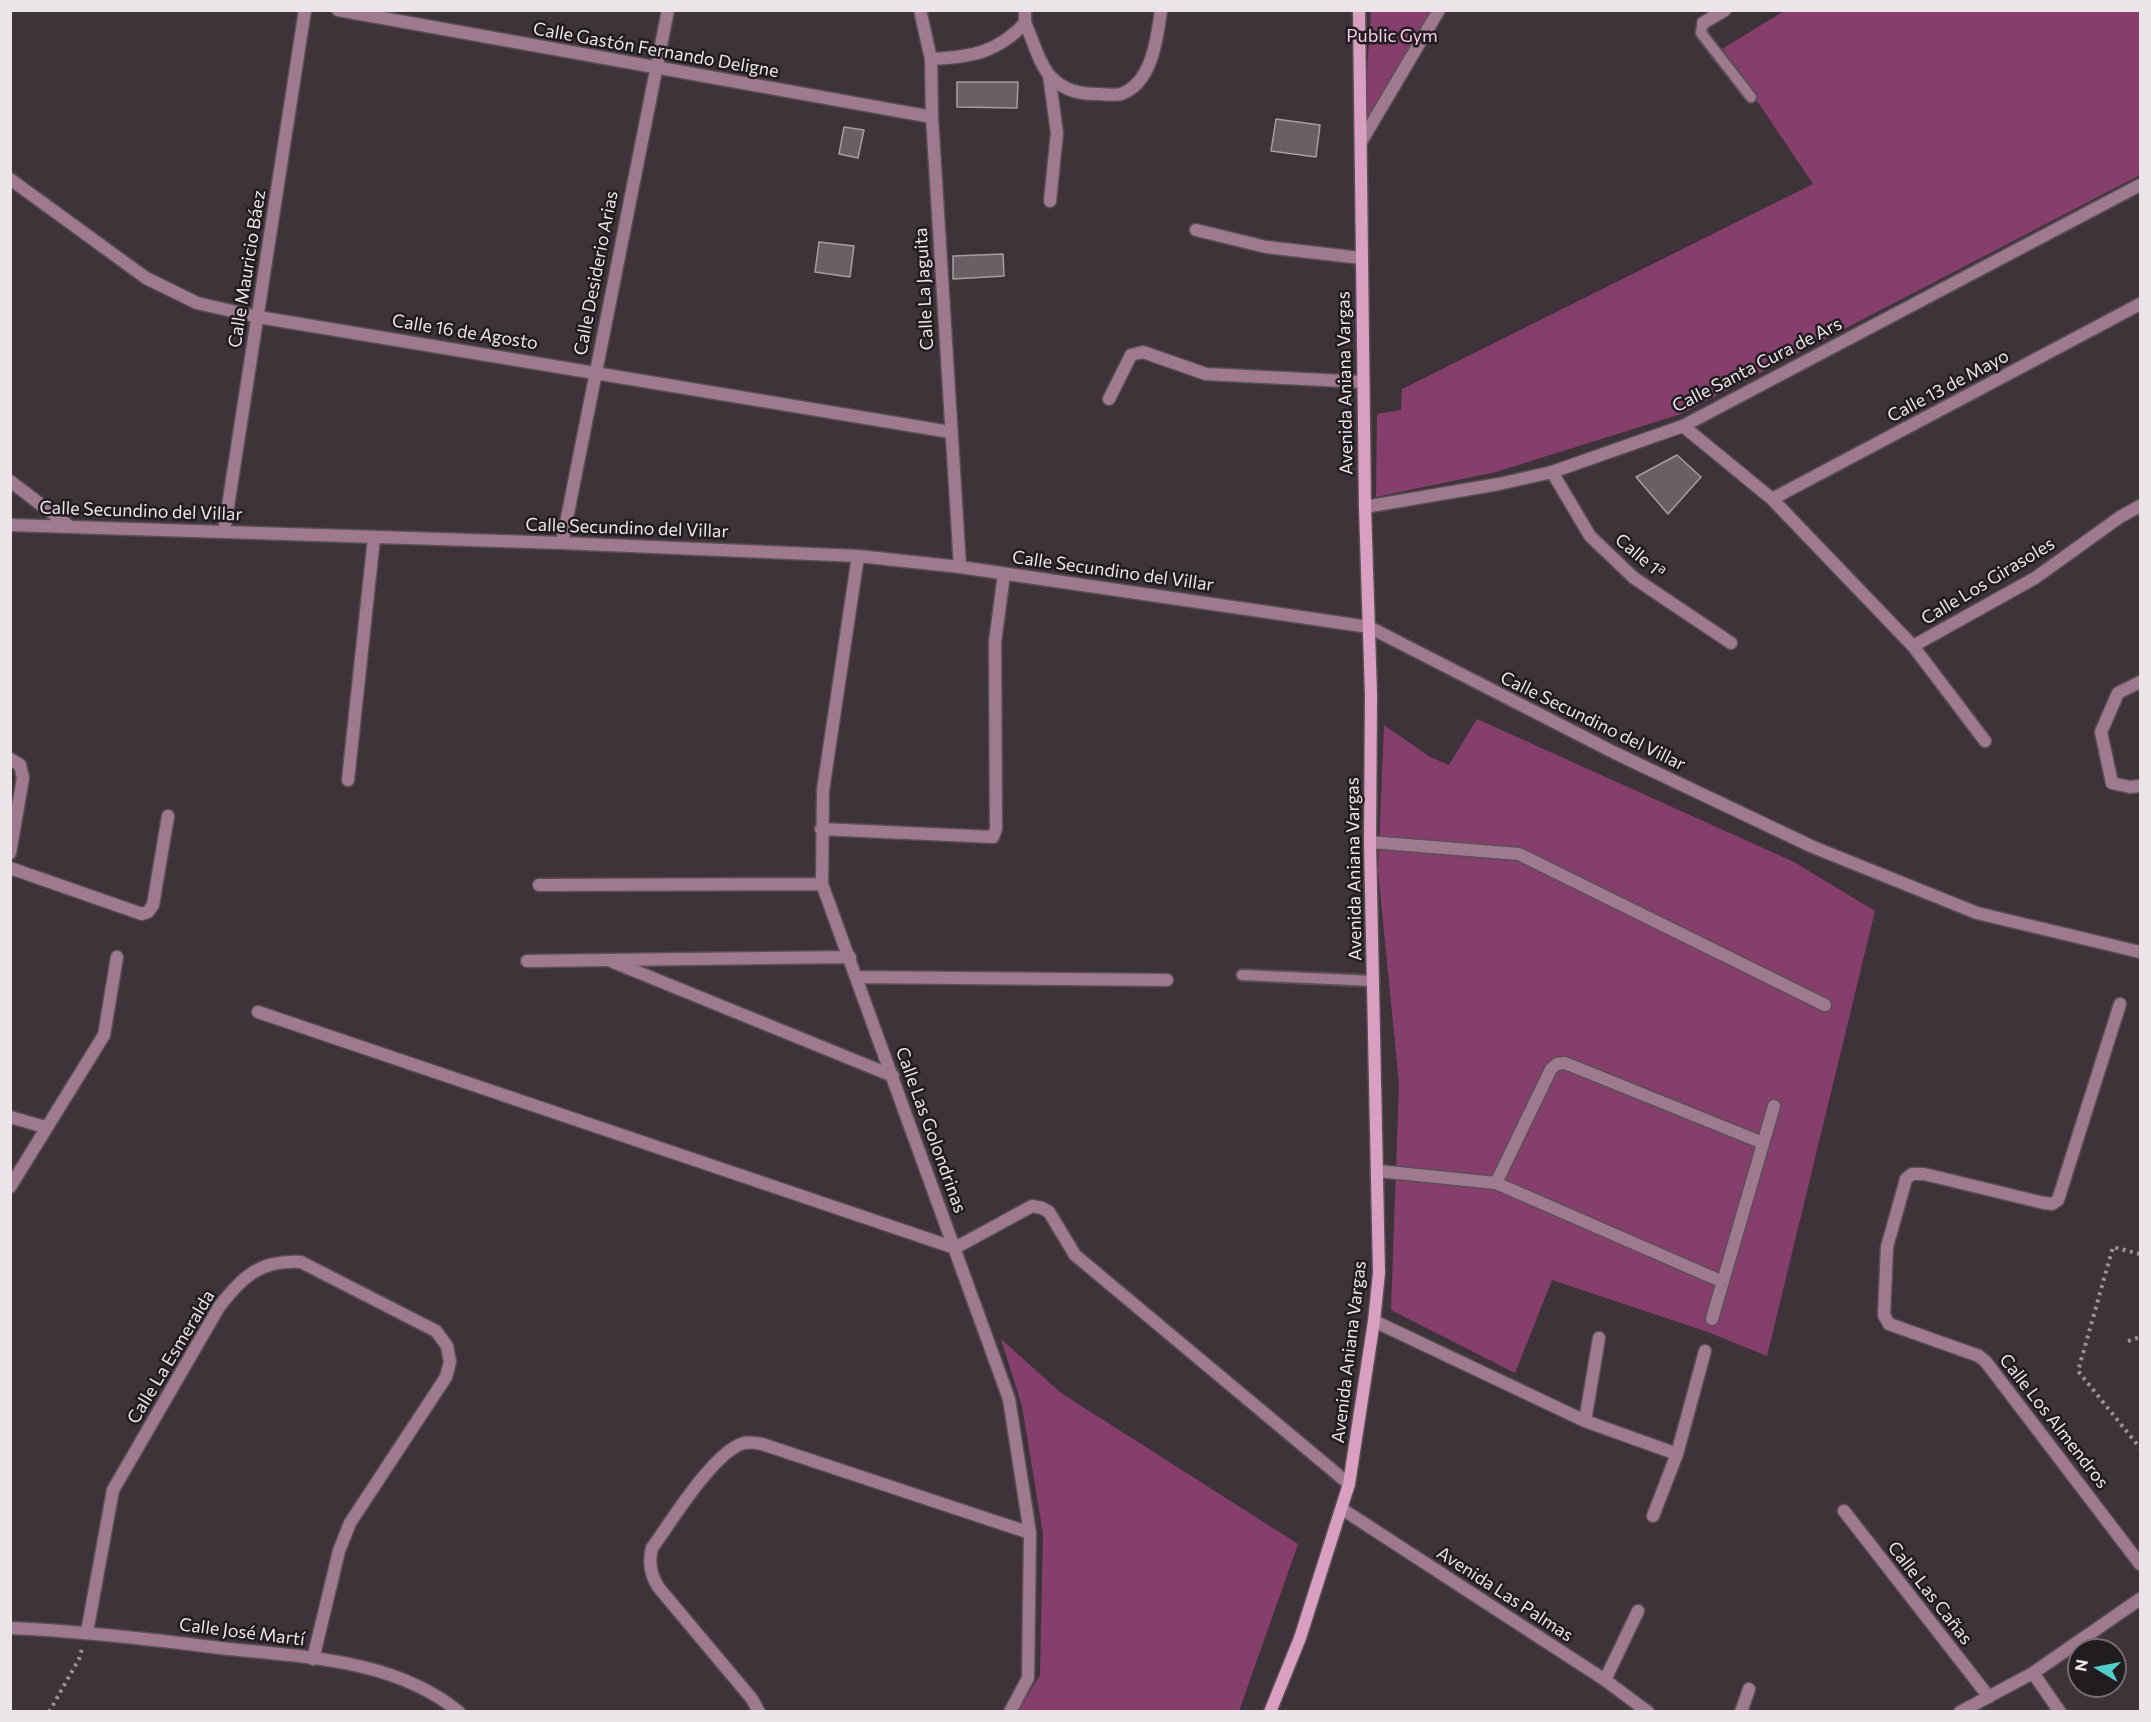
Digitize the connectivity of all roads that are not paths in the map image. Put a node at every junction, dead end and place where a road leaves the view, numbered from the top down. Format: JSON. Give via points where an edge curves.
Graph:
{"nodes":[{"id":1,"x":305,"y":10,"type":"edge"},
{"id":2,"x":338,"y":10,"type":"edge"},
{"id":3,"x":668,"y":10,"type":"edge"},
{"id":4,"x":920,"y":10,"type":"edge"},
{"id":5,"x":1161,"y":10,"type":"edge"},
{"id":6,"x":1359,"y":10,"type":"edge"},
{"id":7,"x":1439,"y":10,"type":"edge"},
{"id":8,"x":1725,"y":10,"type":"edge"},
{"id":9,"x":1025,"y":17,"type":"edge"},
{"id":10,"x":1703,"y":23,"type":"joint"},
{"id":11,"x":931,"y":59,"type":"junction"},
{"id":12,"x":656,"y":69,"type":"junction"},
{"id":13,"x":1049,"y":75,"type":"junction"},
{"id":14,"x":1751,"y":97,"type":"dead end"},
{"id":15,"x":932,"y":117,"type":"junction"},
{"id":16,"x":1361,"y":142,"type":"junction"},
{"id":17,"x":10,"y":178,"type":"edge"},
{"id":18,"x":2140,"y":185,"type":"edge"},
{"id":19,"x":1050,"y":201,"type":"dead end"},
{"id":20,"x":1196,"y":230,"type":"dead end"},
{"id":21,"x":1361,"y":258,"type":"junction"},
{"id":22,"x":2140,"y":304,"type":"edge"},
{"id":23,"x":258,"y":317,"type":"junction"},
{"id":24,"x":594,"y":371,"type":"junction"},
{"id":25,"x":1363,"y":382,"type":"junction"},
{"id":26,"x":1110,"y":399,"type":"dead end"},
{"id":27,"x":1683,"y":426,"type":"junction"},
{"id":28,"x":950,"y":432,"type":"junction"},
{"id":29,"x":1552,"y":472,"type":"junction"},
{"id":30,"x":10,"y":481,"type":"edge"},
{"id":31,"x":1772,"y":499,"type":"junction"},
{"id":32,"x":1365,"y":507,"type":"junction"},
{"id":33,"x":2140,"y":507,"type":"edge"},
{"id":34,"x":10,"y":525,"type":"edge"},
{"id":35,"x":69,"y":526,"type":"junction"},
{"id":36,"x":224,"y":532,"type":"junction"},
{"id":37,"x":374,"y":538,"type":"junction"},
{"id":38,"x":562,"y":543,"type":"junction"},
{"id":39,"x":858,"y":556,"type":"junction"},
{"id":40,"x":960,"y":567,"type":"junction"},
{"id":41,"x":1004,"y":574,"type":"junction"},
{"id":42,"x":1369,"y":627,"type":"junction"},
{"id":43,"x":1731,"y":643,"type":"dead end"},
{"id":44,"x":1913,"y":646,"type":"junction"},
{"id":45,"x":2140,"y":682,"type":"edge"},
{"id":46,"x":1985,"y":741,"type":"dead end"},
{"id":47,"x":10,"y":759,"type":"edge"},
{"id":48,"x":348,"y":780,"type":"dead end"},
{"id":49,"x":2140,"y":786,"type":"edge"},
{"id":50,"x":168,"y":816,"type":"dead end"},
{"id":51,"x":821,"y":829,"type":"junction"},
{"id":52,"x":1371,"y":843,"type":"junction"},
{"id":53,"x":10,"y":853,"type":"edge"},
{"id":54,"x":10,"y":868,"type":"edge"},
{"id":55,"x":822,"y":884,"type":"junction"},
{"id":56,"x":539,"y":885,"type":"dead end"},
{"id":57,"x":2140,"y":952,"type":"edge"},
{"id":58,"x":117,"y":957,"type":"dead end"},
{"id":59,"x":850,"y":957,"type":"junction"},
{"id":60,"x":609,"y":960,"type":"junction"},
{"id":61,"x":527,"y":962,"type":"dead end"},
{"id":62,"x":1242,"y":975,"type":"dead end"},
{"id":63,"x":857,"y":977,"type":"junction"},
{"id":64,"x":1167,"y":980,"type":"dead end"},
{"id":65,"x":1374,"y":981,"type":"junction"},
{"id":66,"x":2120,"y":1004,"type":"dead end"},
{"id":67,"x":1825,"y":1005,"type":"dead end"},
{"id":68,"x":258,"y":1012,"type":"dead end"},
{"id":69,"x":893,"y":1077,"type":"junction"},
{"id":70,"x":1774,"y":1106,"type":"dead end"},
{"id":71,"x":10,"y":1117,"type":"edge"},
{"id":72,"x":45,"y":1127,"type":"junction"},
{"id":73,"x":1763,"y":1143,"type":"junction"},
{"id":74,"x":1378,"y":1171,"type":"junction"},
{"id":75,"x":1496,"y":1183,"type":"junction"},
{"id":76,"x":10,"y":1187,"type":"edge"},
{"id":77,"x":955,"y":1248,"type":"junction"},
{"id":78,"x":1723,"y":1282,"type":"junction"},
{"id":79,"x":1712,"y":1319,"type":"dead end"},
{"id":80,"x":1374,"y":1321,"type":"junction"},
{"id":81,"x":1599,"y":1338,"type":"dead end"},
{"id":82,"x":1706,"y":1351,"type":"dead end"},
{"id":83,"x":1585,"y":1421,"type":"junction"},
{"id":84,"x":1677,"y":1454,"type":"junction"},
{"id":85,"x":1349,"y":1484,"type":"junction"},
{"id":86,"x":1342,"y":1509,"type":"junction"},
{"id":87,"x":1844,"y":1512,"type":"dead end"},
{"id":88,"x":1653,"y":1516,"type":"dead end"},
{"id":89,"x":1030,"y":1533,"type":"junction"},
{"id":90,"x":2140,"y":1564,"type":"edge"},
{"id":91,"x":2140,"y":1599,"type":"edge"},
{"id":92,"x":1638,"y":1611,"type":"dead end"},
{"id":93,"x":10,"y":1628,"type":"edge"},
{"id":94,"x":87,"y":1632,"type":"junction"},
{"id":95,"x":313,"y":1659,"type":"junction"},
{"id":96,"x":2033,"y":1673,"type":"junction"},
{"id":97,"x":1605,"y":1680,"type":"junction"},
{"id":98,"x":1749,"y":1689,"type":"dead end"},
{"id":99,"x":1989,"y":1697,"type":"junction"},
{"id":100,"x":459,"y":1712,"type":"edge"},
{"id":101,"x":759,"y":1712,"type":"edge"},
{"id":102,"x":1010,"y":1712,"type":"edge"},
{"id":103,"x":1270,"y":1712,"type":"edge"},
{"id":104,"x":1648,"y":1712,"type":"edge"},
{"id":105,"x":1741,"y":1712,"type":"edge"},
{"id":106,"x":1960,"y":1712,"type":"edge"},
{"id":107,"x":2060,"y":1712,"type":"edge"}],
"edges":[{"from":1,"to":23,"type":"street","name":"Calle Mauricio Báez"},
{"from":2,"to":12,"type":"street","name":"Calle Gastón Fernando Deligne"},
{"from":3,"to":12,"type":"street","name":"Calle Desiderio Arias"},
{"from":4,"to":11,"type":"street","name":"Calle La Jaguita"},
{"from":5,"to":13,"type":"street","via":[[1158,35],[1146,71],[1136,86],[1119,95],[1078,94]]},
{"from":6,"to":16,"type":"main road","name":"Avenida Aniana Vargas"},
{"from":7,"to":16,"type":"street"},
{"from":8,"to":10,"type":"street"},
{"from":9,"to":11,"type":"street","via":[[1010,40],[984,52]]},
{"from":9,"to":13,"type":"street"},
{"from":10,"to":14,"type":"lane","via":[[1701,33]]},
{"from":11,"to":15,"type":"street","name":"Calle La Jaguita"},
{"from":12,"to":15,"type":"street","name":"Calle Gastón Fernando Deligne"},
{"from":12,"to":24,"type":"street","name":"Calle Desiderio Arias"},
{"from":13,"to":19,"type":"street","via":[[1057,133]]},
{"from":15,"to":28,"type":"street","name":"Calle La Jaguita"},
{"from":16,"to":21,"type":"main road","name":"Avenida Aniana Vargas"},
{"from":17,"to":23,"type":"street","name":"Calle 16 de Agosto","via":[[147,278],[197,303]]},
{"from":18,"to":27,"type":"street","name":"Calle Santa Cura de Ars"},
{"from":20,"to":21,"type":"street","via":[[1266,247]]},
{"from":21,"to":25,"type":"main road","name":"Avenida Aniana Vargas"},
{"from":22,"to":31,"type":"street","name":"Calle 13 de Mayo"},
{"from":23,"to":24,"type":"street","name":"Calle 16 de Agosto"},
{"from":23,"to":36,"type":"street","name":"Calle Mauricio Báez"},
{"from":24,"to":28,"type":"street","name":"Calle 16 de Agosto"},
{"from":24,"to":38,"type":"street","name":"Calle Desiderio Arias"},
{"from":25,"to":26,"type":"street","via":[[1206,374],[1143,352],[1131,356]]},
{"from":25,"to":32,"type":"main road","name":"Avenida Aniana Vargas"},
{"from":27,"to":29,"type":"street","name":"Calle Santa Cura de Ars"},
{"from":27,"to":31,"type":"street"},
{"from":28,"to":40,"type":"street","name":"Calle La Jaguita"},
{"from":29,"to":32,"type":"street","name":"Calle Santa Cura de Ars"},
{"from":29,"to":43,"type":"street","name":"Calle 1ª","via":[[1590,536],[1634,578]]},
{"from":30,"to":35,"type":"street"},
{"from":31,"to":44,"type":"street"},
{"from":32,"to":42,"type":"main road","name":"Avenida Aniana Vargas"},
{"from":33,"to":44,"type":"street","name":"Calle Los Girasoles","via":[[2034,578]]},
{"from":34,"to":35,"type":"street","name":"Calle Secundino del Villar"},
{"from":35,"to":36,"type":"street","name":"Calle Secundino del Villar"},
{"from":36,"to":37,"type":"street","name":"Calle Secundino del Villar"},
{"from":37,"to":38,"type":"street","name":"Calle Secundino del Villar"},
{"from":37,"to":48,"type":"street"},
{"from":38,"to":39,"type":"street","name":"Calle Secundino del Villar"},
{"from":39,"to":40,"type":"street","name":"Calle Secundino del Villar"},
{"from":39,"to":51,"type":"street","name":"Calle Las Golondrinas","via":[[823,790]]},
{"from":40,"to":41,"type":"street","name":"Calle Secundino del Villar"},
{"from":41,"to":42,"type":"street","name":"Calle Secundino del Villar"},
{"from":41,"to":51,"type":"street","via":[[995,642],[993,837]]},
{"from":42,"to":52,"type":"main road","name":"Avenida Aniana Vargas"},
{"from":42,"to":57,"type":"street","name":"Calle Secundino del Villar","via":[[1615,753],[1813,847],[1977,914]]},
{"from":44,"to":46,"type":"street"},
{"from":45,"to":49,"type":"street","via":[[2118,693],[2101,732],[2112,783]]},
{"from":47,"to":53,"type":"street","via":[[20,765],[23,778]]},
{"from":50,"to":54,"type":"street","via":[[153,905],[142,914]]},
{"from":51,"to":55,"type":"street","name":"Calle Las Golondrinas"},
{"from":52,"to":65,"type":"main road","name":"Avenida Aniana Vargas"},
{"from":52,"to":67,"type":"street","via":[[1519,854]]},
{"from":55,"to":56,"type":"street"},
{"from":55,"to":59,"type":"street","name":"Calle Las Golondrinas"},
{"from":58,"to":72,"type":"street","via":[[104,1035]]},
{"from":59,"to":60,"type":"street"},
{"from":59,"to":63,"type":"street","name":"Calle Las Golondrinas"},
{"from":60,"to":61,"type":"street"},
{"from":60,"to":69,"type":"street"},
{"from":62,"to":65,"type":"lane"},
{"from":63,"to":64,"type":"street"},
{"from":63,"to":69,"type":"street","name":"Calle Las Golondrinas"},
{"from":65,"to":74,"type":"main road","name":"Avenida Aniana Vargas"},
{"from":66,"to":90,"type":"street","name":"Calle Los Almendros","via":[[2058,1200],[2052,1204],[1912,1174],[1906,1179],[1887,1247],[1884,1315],[1889,1324],[1979,1356],[1986,1362]]},
{"from":68,"to":77,"type":"street"},
{"from":69,"to":77,"type":"street","name":"Calle Las Golondrinas"},
{"from":70,"to":73,"type":"street"},
{"from":71,"to":72,"type":"street"},
{"from":72,"to":76,"type":"street"},
{"from":73,"to":75,"type":"street","via":[[1565,1063],[1557,1064],[1551,1069]]},
{"from":73,"to":78,"type":"street"},
{"from":74,"to":75,"type":"street"},
{"from":74,"to":80,"type":"main road","name":"Avenida Aniana Vargas","via":[[1379,1263]]},
{"from":75,"to":78,"type":"street"},
{"from":77,"to":85,"type":"street","via":[[1032,1206],[1049,1212],[1075,1256]]},
{"from":77,"to":89,"type":"street","name":"Calle Las Golondrinas","via":[[1009,1399]]},
{"from":78,"to":79,"type":"street"},
{"from":80,"to":83,"type":"street"},
{"from":80,"to":85,"type":"main road","name":"Avenida Aniana Vargas"},
{"from":81,"to":83,"type":"street"},
{"from":82,"to":84,"type":"street"},
{"from":83,"to":84,"type":"street"},
{"from":84,"to":88,"type":"street"},
{"from":85,"to":86,"type":"main road","name":"Avenida Aniana Vargas"},
{"from":86,"to":97,"type":"street","name":"Avenida Las Palmas"},
{"from":86,"to":103,"type":"main road","name":"Avenida Aniana Vargas","via":[[1300,1638]]},
{"from":87,"to":99,"type":"street","name":"Calle Las Cañas"},
{"from":89,"to":101,"type":"street","via":[[762,1444],[745,1442],[731,1449],[717,1461],[652,1548],[650,1558],[653,1579],[659,1588]]},
{"from":89,"to":102,"type":"street","name":"Calle Las Golondrinas","via":[[1028,1678]]},
{"from":91,"to":96,"type":"street"},
{"from":92,"to":97,"type":"street"},
{"from":93,"to":94,"type":"street","name":"Calle José Martí"},
{"from":94,"to":95,"type":"street","name":"Calle José Martí"},
{"from":94,"to":95,"type":"street","name":"Calle La Esmeralda","via":[[113,1490],[201,1337],[236,1285],[256,1269],[280,1261],[301,1263],[436,1331],[447,1346],[450,1362],[438,1393],[350,1523],[339,1551]]},
{"from":95,"to":100,"type":"street","name":"Calle José Martí","via":[[406,1679],[441,1696]]},
{"from":96,"to":99,"type":"street"},
{"from":96,"to":107,"type":"street"},
{"from":97,"to":104,"type":"street","name":"Avenida Las Palmas"},
{"from":98,"to":105,"type":"street"},
{"from":99,"to":106,"type":"street"}]}
